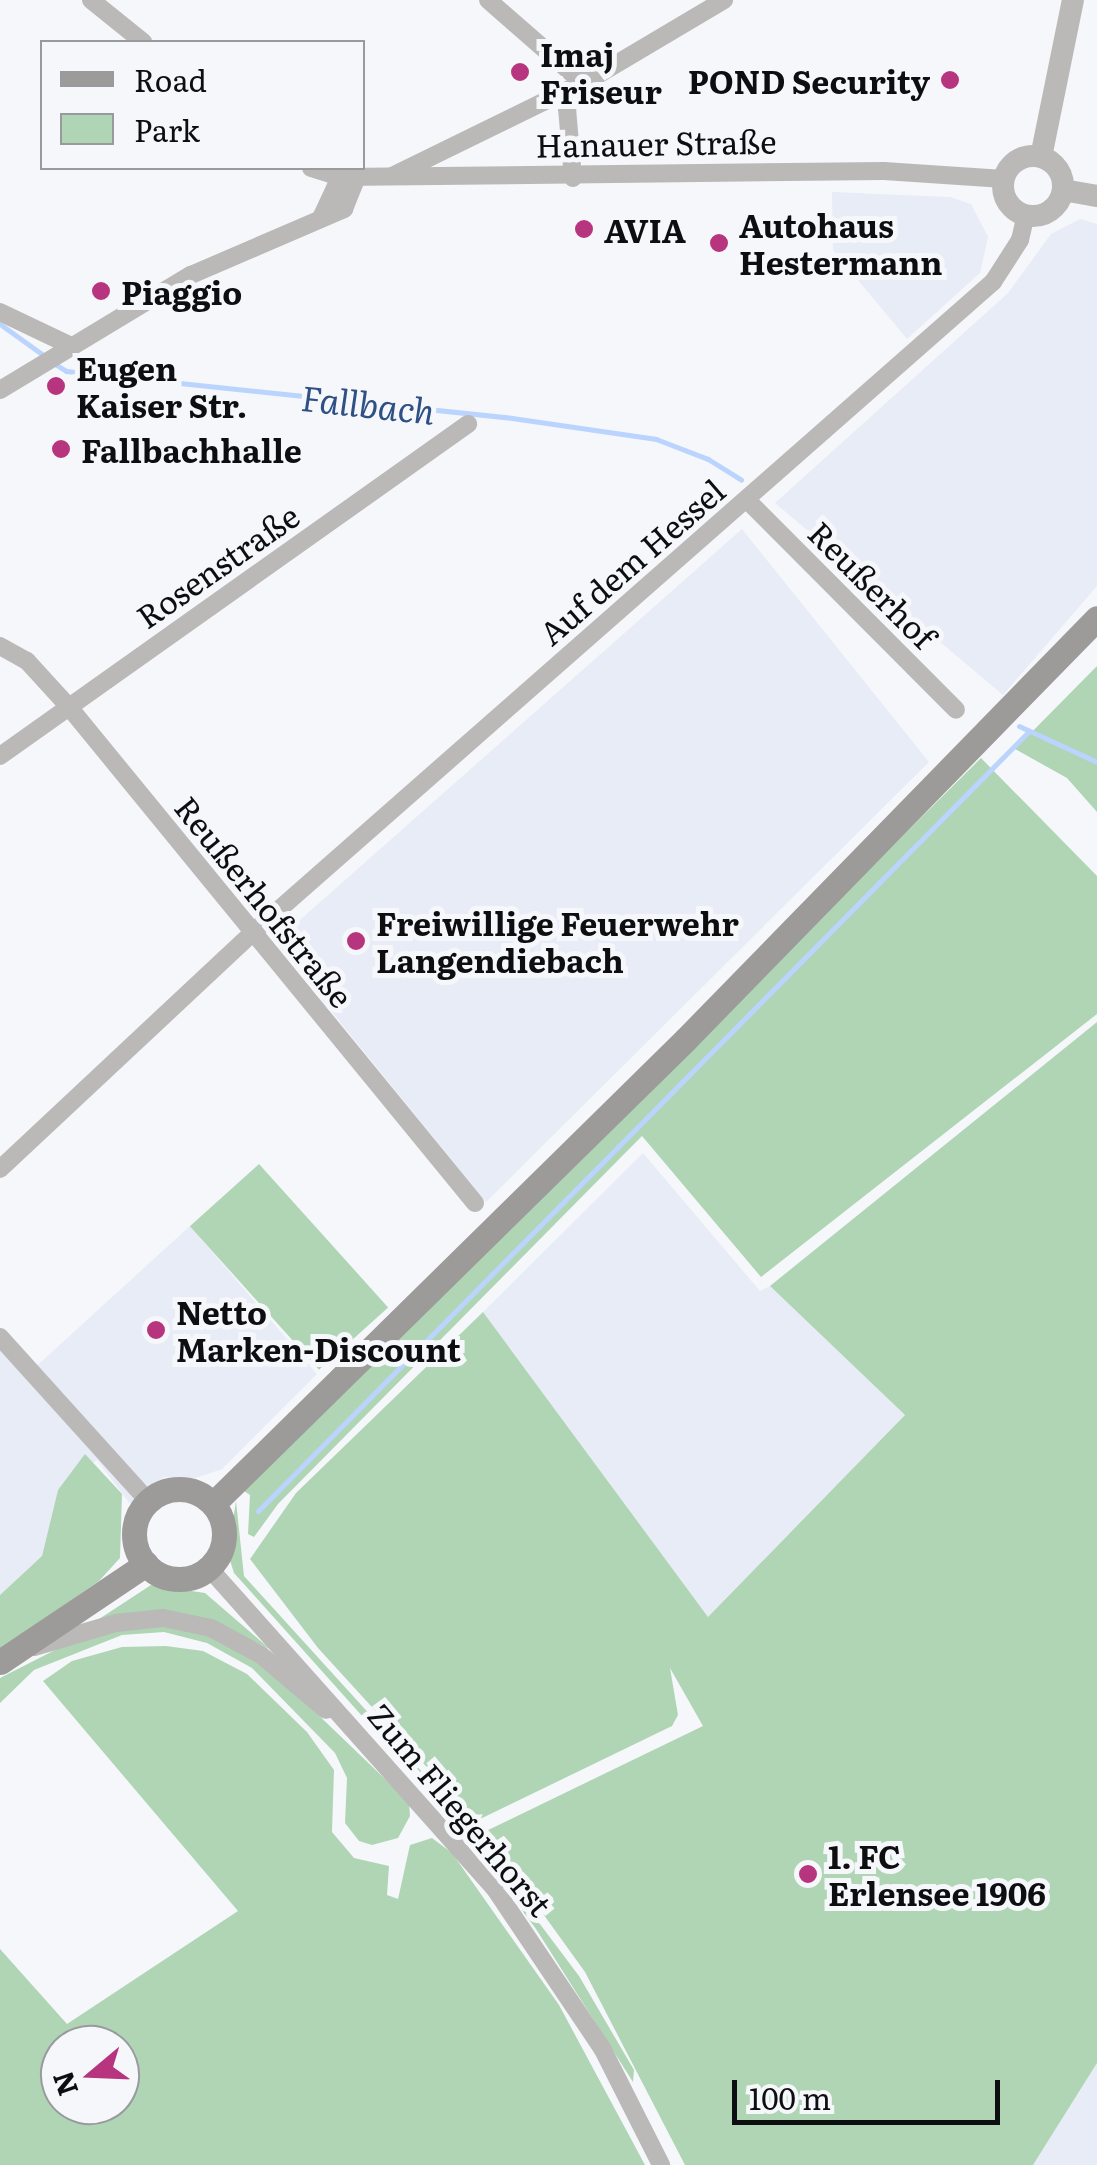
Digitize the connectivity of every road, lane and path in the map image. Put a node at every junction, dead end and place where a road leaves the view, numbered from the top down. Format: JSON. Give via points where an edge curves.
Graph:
{"nodes":[{"id":1,"x":91,"y":0,"type":"edge"},
{"id":2,"x":488,"y":0,"type":"edge"},
{"id":3,"x":724,"y":0,"type":"edge"},
{"id":4,"x":1073,"y":0,"type":"edge"},
{"id":5,"x":141,"y":40,"type":"edge"},
{"id":6,"x":581,"y":81,"type":"junction"},
{"id":7,"x":1041,"y":156,"type":"junction"},
{"id":8,"x":318,"y":170,"type":"edge"},
{"id":9,"x":392,"y":176,"type":"junction"},
{"id":10,"x":348,"y":177,"type":"junction"},
{"id":11,"x":573,"y":178,"type":"junction"},
{"id":12,"x":1004,"y":178,"type":"junction"},
{"id":13,"x":1063,"y":190,"type":"junction"},
{"id":14,"x":1097,"y":196,"type":"edge"},
{"id":15,"x":1026,"y":215,"type":"junction"},
{"id":16,"x":0,"y":312,"type":"edge"},
{"id":17,"x":54,"y":352,"type":"junction"},
{"id":18,"x":0,"y":390,"type":"edge"},
{"id":19,"x":468,"y":424,"type":"dead end"},
{"id":20,"x":746,"y":500,"type":"junction"},
{"id":21,"x":1097,"y":618,"type":"edge"},
{"id":22,"x":1097,"y":633,"type":"edge"},
{"id":23,"x":0,"y":646,"type":"edge"},
{"id":24,"x":1014,"y":704,"type":"junction"},
{"id":25,"x":69,"y":706,"type":"junction"},
{"id":26,"x":956,"y":710,"type":"dead end"},
{"id":27,"x":0,"y":756,"type":"edge"},
{"id":28,"x":251,"y":934,"type":"junction"},
{"id":29,"x":0,"y":1169,"type":"edge"},
{"id":30,"x":475,"y":1203,"type":"dead end"},
{"id":31,"x":0,"y":1338,"type":"edge"},
{"id":32,"x":148,"y":1501,"type":"junction"},
{"id":33,"x":214,"y":1504,"type":"junction"},
{"id":34,"x":146,"y":1564,"type":"junction"},
{"id":35,"x":209,"y":1568,"type":"junction"},
{"id":36,"x":7,"y":1657,"type":"edge"},
{"id":37,"x":373,"y":1748,"type":"junction"},
{"id":38,"x":661,"y":2165,"type":"edge"}],
"edges":[{"from":1,"to":5,"type":"street"},
{"from":2,"to":6,"type":"street"},
{"from":3,"to":6,"type":"street"},
{"from":4,"to":7,"type":"street"},
{"from":6,"to":9,"type":"street"},
{"from":6,"to":11,"type":"street","via":[[567,108]]},
{"from":7,"to":12,"type":"street","via":[[1014,162]]},
{"from":7,"to":13,"type":"street","via":[[1060,173]]},
{"from":8,"to":10,"type":"street","name":"Hanauer Straße"},
{"from":9,"to":10,"type":"street","name":"Hanauer Straße"},
{"from":9,"to":11,"type":"street","name":"Hanauer Straße"},
{"from":10,"to":17,"type":"street","via":[[321,218],[191,275]]},
{"from":11,"to":12,"type":"street","name":"Hanauer Straße","via":[[884,171]]},
{"from":12,"to":15,"type":"street","via":[[1008,201]]},
{"from":13,"to":14,"type":"street"},
{"from":13,"to":15,"type":"street","via":[[1046,213]]},
{"from":15,"to":20,"type":"street","name":"Auf dem Hessel","via":[[1020,240],[993,282]]},
{"from":16,"to":17,"type":"street"},
{"from":17,"to":18,"type":"street"},
{"from":19,"to":25,"type":"street","name":"Rosenstraße"},
{"from":20,"to":26,"type":"street","name":"Reußerhof"},
{"from":20,"to":28,"type":"street","name":"Auf dem Hessel"},
{"from":21,"to":24,"type":"main road"},
{"from":22,"to":24,"type":"main road"},
{"from":23,"to":25,"type":"street","name":"Reußerhofstraße","via":[[27,661]]},
{"from":24,"to":33,"type":"main road"},
{"from":25,"to":27,"type":"street","name":"Rosenstraße"},
{"from":25,"to":28,"type":"street","name":"Reußerhofstraße"},
{"from":28,"to":29,"type":"street","name":"Auf dem Hessel"},
{"from":28,"to":30,"type":"street","name":"Reußerhofstraße"},
{"from":31,"to":32,"type":"street"},
{"from":32,"to":33,"type":"main road","via":[[188,1490]]},
{"from":32,"to":34,"type":"main road","via":[[134,1539]]},
{"from":33,"to":35,"type":"main road","via":[[224,1530]]},
{"from":34,"to":35,"type":"main road","via":[[184,1579]]},
{"from":34,"to":36,"type":"main road"},
{"from":35,"to":37,"type":"street","name":"Zum Fliegerhorst"},
{"from":36,"to":37,"type":"street","via":[[116,1622],[163,1618],[211,1628],[261,1655]]},
{"from":37,"to":38,"type":"street","name":"Zum Fliegerhorst","via":[[460,1845],[529,1936],[602,2048]]}]}
